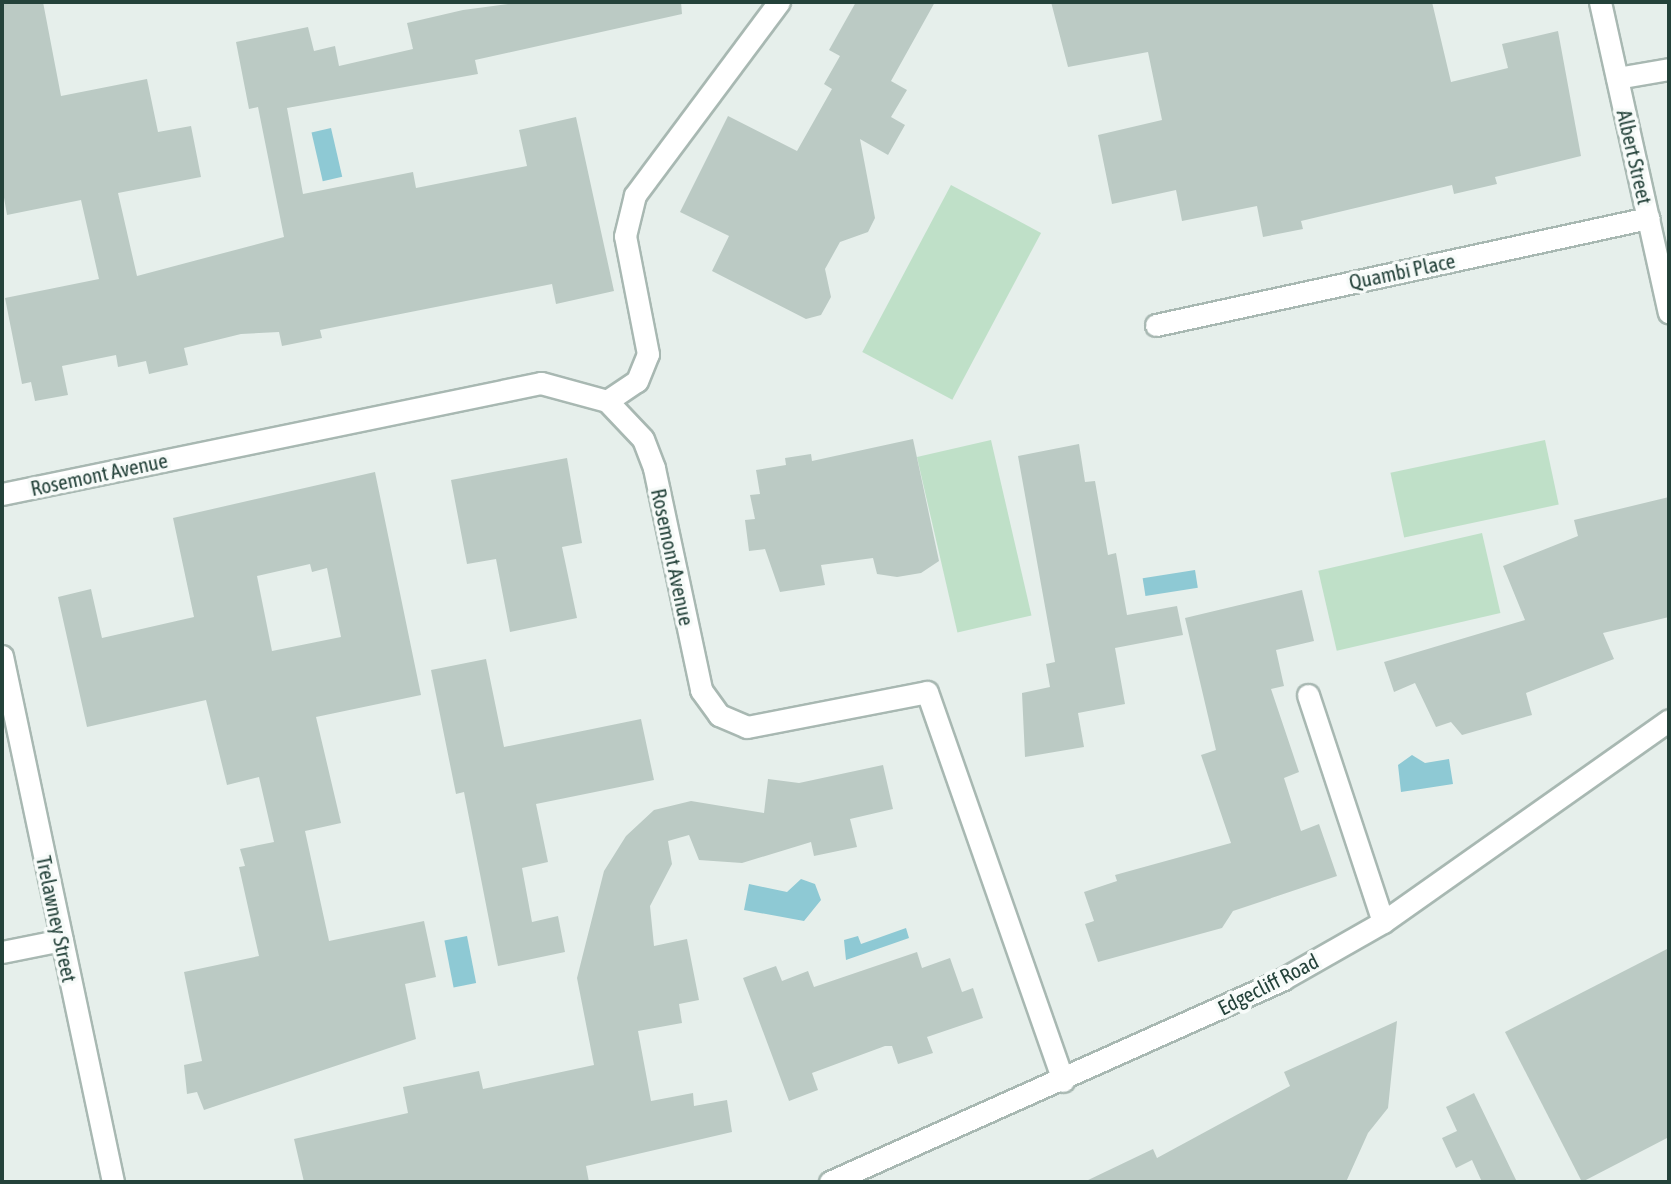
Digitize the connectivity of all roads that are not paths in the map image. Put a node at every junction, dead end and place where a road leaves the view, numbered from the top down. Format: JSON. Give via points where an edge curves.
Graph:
{"nodes":[{"id":1,"x":779,"y":2,"type":"edge"},
{"id":2,"x":1600,"y":2,"type":"edge"},
{"id":3,"x":1669,"y":69,"type":"edge"},
{"id":4,"x":1617,"y":78,"type":"junction"},
{"id":5,"x":1648,"y":218,"type":"junction"},
{"id":6,"x":1669,"y":312,"type":"edge"},
{"id":7,"x":1156,"y":325,"type":"dead end"},
{"id":8,"x":607,"y":401,"type":"junction"},
{"id":9,"x":2,"y":494,"type":"edge"},
{"id":10,"x":2,"y":656,"type":"edge"},
{"id":11,"x":1308,"y":695,"type":"dead end"},
{"id":12,"x":1669,"y":720,"type":"edge"},
{"id":13,"x":1382,"y":922,"type":"junction"},
{"id":14,"x":62,"y":940,"type":"junction"},
{"id":15,"x":2,"y":952,"type":"edge"},
{"id":16,"x":1063,"y":1081,"type":"junction"},
{"id":17,"x":113,"y":1182,"type":"edge"},
{"id":18,"x":830,"y":1182,"type":"edge"}],
"edges":[{"from":1,"to":8,"type":"street","via":[[635,195],[625,236],[648,354],[637,381]]},
{"from":2,"to":4,"type":"street","name":"Albert Street"},
{"from":3,"to":4,"type":"street"},
{"from":4,"to":5,"type":"street","name":"Albert Street"},
{"from":5,"to":6,"type":"street","name":"Albert Street"},
{"from":5,"to":7,"type":"street","name":"Quambi Place"},
{"from":8,"to":9,"type":"street","name":"Rosemont Avenue","via":[[541,383]]},
{"from":8,"to":16,"type":"street","name":"Rosemont Avenue","via":[[643,439],[654,468],[701,690],[719,715],[747,727],[927,692]]},
{"from":10,"to":14,"type":"street","name":"Trelawney Street"},
{"from":11,"to":13,"type":"street"},
{"from":12,"to":13,"type":"street","name":"Edgecliff Road"},
{"from":13,"to":16,"type":"street","name":"Edgecliff Road","via":[[1283,979]]},
{"from":14,"to":15,"type":"street"},
{"from":14,"to":17,"type":"street","name":"Trelawney Street"},
{"from":16,"to":18,"type":"street","name":"Edgecliff Road"}]}
